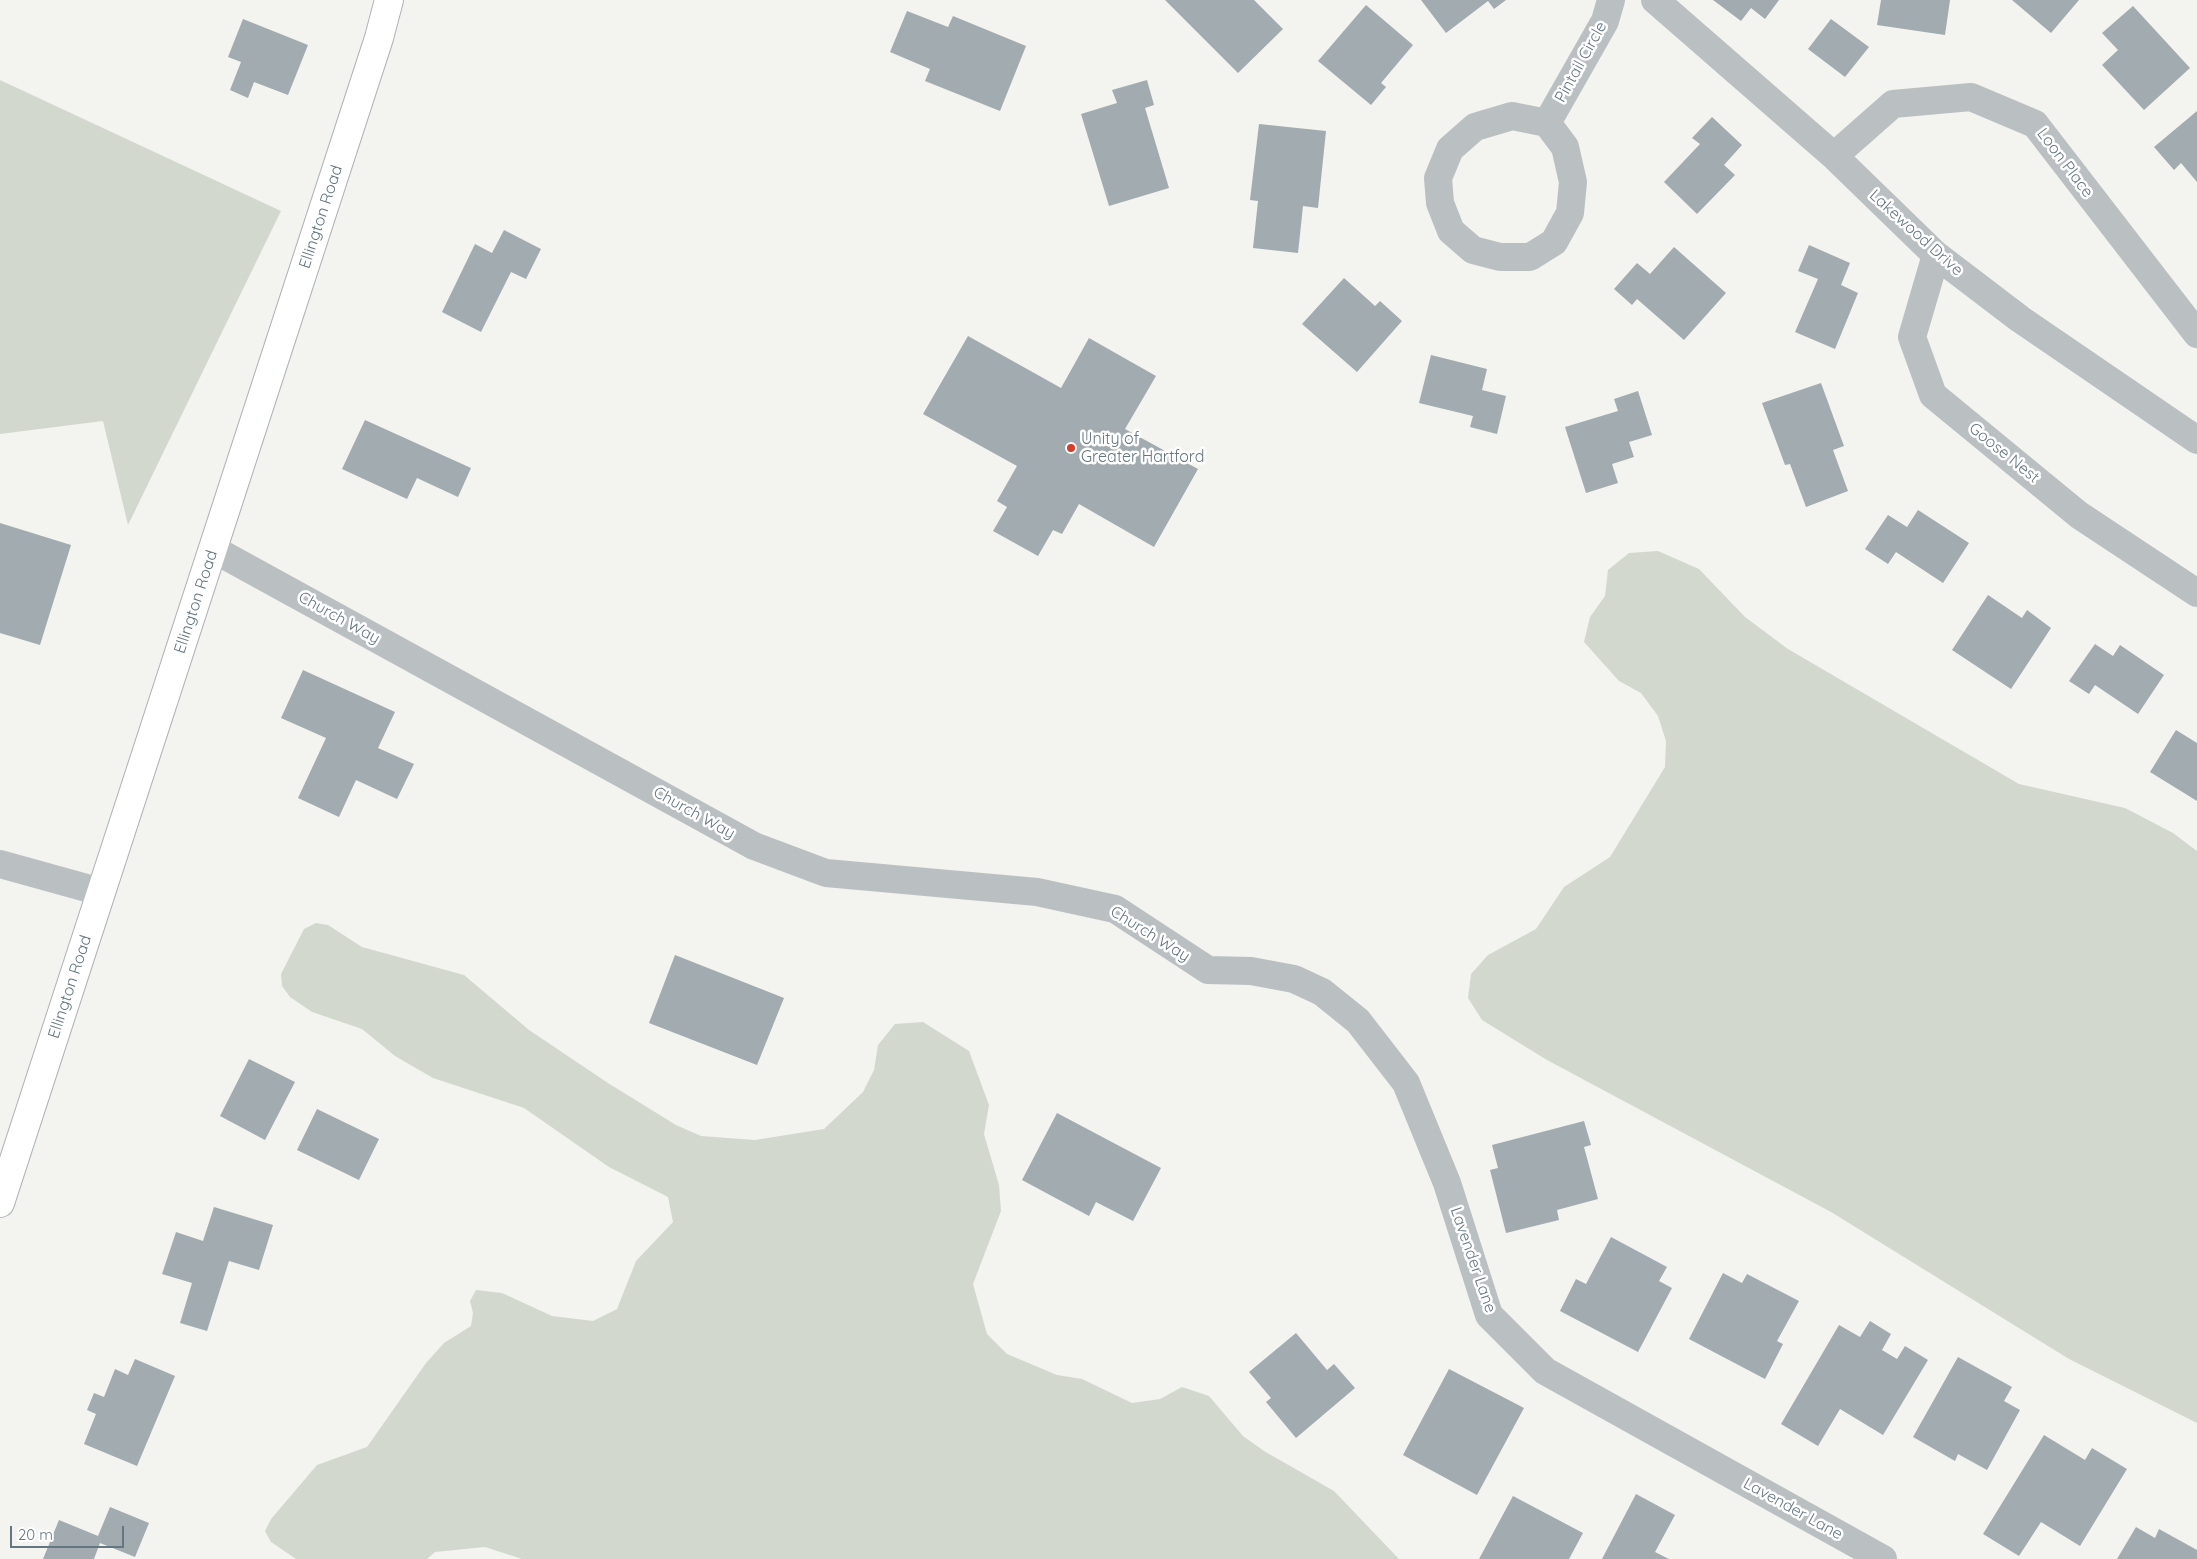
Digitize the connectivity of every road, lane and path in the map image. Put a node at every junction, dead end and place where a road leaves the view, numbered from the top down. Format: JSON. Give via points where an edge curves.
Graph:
{"nodes":[{"id":1,"x":389,"y":0,"type":"edge"},
{"id":2,"x":1611,"y":0,"type":"edge"},
{"id":3,"x":1655,"y":0,"type":"edge"},
{"id":4,"x":1547,"y":123,"type":"junction"},
{"id":5,"x":1834,"y":156,"type":"junction"},
{"id":6,"x":1936,"y":255,"type":"junction"},
{"id":7,"x":2197,"y":334,"type":"edge"},
{"id":8,"x":2194,"y":431,"type":"edge"},
{"id":9,"x":213,"y":548,"type":"junction"},
{"id":10,"x":2197,"y":593,"type":"edge"},
{"id":11,"x":0,"y":864,"type":"edge"},
{"id":12,"x":101,"y":892,"type":"junction"},
{"id":13,"x":1208,"y":970,"type":"joint"},
{"id":14,"x":0,"y":1203,"type":"edge"},
{"id":15,"x":1883,"y":1559,"type":"edge"}],
"edges":[{"from":1,"to":9,"type":"main road","name":"Ellington Road"},
{"from":2,"to":4,"type":"street","name":"Pintail Circle","via":[[1605,21]]},
{"from":3,"to":5,"type":"street","name":"Lakewood Drive"},
{"from":4,"to":4,"type":"street","via":[[1512,116],[1475,127],[1450,148],[1438,178],[1440,202],[1451,231],[1473,250],[1500,258],[1530,257],[1554,242],[1570,213],[1573,182],[1565,146]]},
{"from":5,"to":6,"type":"street","name":"Lakewood Drive"},
{"from":5,"to":7,"type":"street","name":"Loon Place","via":[[1893,104],[1971,97],[2035,124]]},
{"from":6,"to":8,"type":"street","name":"Lakewood Drive","via":[[2020,319]]},
{"from":6,"to":10,"type":"street","name":"Goose Nest","via":[[1912,337],[1933,396],[2079,515]]},
{"from":9,"to":12,"type":"main road","name":"Ellington Road"},
{"from":9,"to":13,"type":"street","name":"Church Way","via":[[754,846],[826,873],[1037,892],[1115,908]]},
{"from":11,"to":12,"type":"street"},
{"from":12,"to":14,"type":"main road","name":"Ellington Road"},
{"from":13,"to":15,"type":"street","name":"Lavender Lane","via":[[1294,979],[1322,992],[1358,1021],[1406,1083],[1447,1183],[1489,1315],[1544,1371]]}]}
